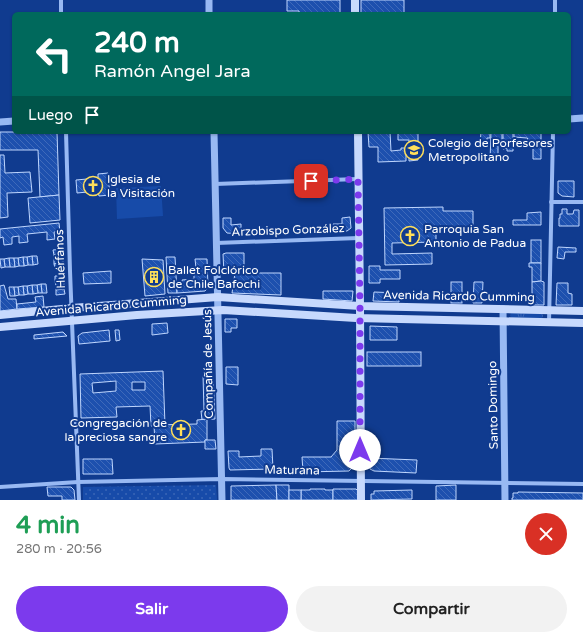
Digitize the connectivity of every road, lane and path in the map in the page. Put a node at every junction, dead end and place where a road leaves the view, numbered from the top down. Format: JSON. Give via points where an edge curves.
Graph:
{"nodes":[{"id":1,"x":60,"y":0,"type":"edge"},
{"id":2,"x":209,"y":0,"type":"edge"},
{"id":3,"x":355,"y":0,"type":"edge"},
{"id":4,"x":555,"y":0,"type":"edge"},
{"id":5,"x":61,"y":12,"type":"edge"},
{"id":6,"x":210,"y":12,"type":"edge"},
{"id":7,"x":355,"y":12,"type":"edge"},
{"id":8,"x":555,"y":12,"type":"edge"},
{"id":9,"x":571,"y":118,"type":"edge"},
{"id":10,"x":583,"y":118,"type":"edge"},
{"id":11,"x":12,"y":121,"type":"edge"},
{"id":12,"x":0,"y":122,"type":"edge"},
{"id":13,"x":66,"y":134,"type":"edge"},
{"id":14,"x":214,"y":134,"type":"edge"},
{"id":15,"x":358,"y":134,"type":"edge"},
{"id":16,"x":553,"y":134,"type":"edge"},
{"id":17,"x":358,"y":179,"type":"junction"},
{"id":18,"x":215,"y":184,"type":"junction"},
{"id":19,"x":551,"y":202,"type":"junction"},
{"id":20,"x":583,"y":202,"type":"edge"},
{"id":21,"x":359,"y":238,"type":"junction"},
{"id":22,"x":216,"y":243,"type":"junction"},
{"id":23,"x":218,"y":296,"type":"junction"},
{"id":24,"x":136,"y":302,"type":"junction"},
{"id":25,"x":360,"y":306,"type":"junction"},
{"id":26,"x":72,"y":308,"type":"junction"},
{"id":27,"x":503,"y":309,"type":"junction"},
{"id":28,"x":218,"y":310,"type":"junction"},
{"id":29,"x":550,"y":310,"type":"junction"},
{"id":30,"x":583,"y":311,"type":"edge"},
{"id":31,"x":0,"y":315,"type":"edge"},
{"id":32,"x":137,"y":315,"type":"junction"},
{"id":33,"x":360,"y":318,"type":"junction"},
{"id":34,"x":72,"y":321,"type":"junction"},
{"id":35,"x":503,"y":321,"type":"junction"},
{"id":36,"x":549,"y":323,"type":"junction"},
{"id":37,"x":583,"y":323,"type":"edge"},
{"id":38,"x":0,"y":327,"type":"edge"},
{"id":39,"x":222,"y":480,"type":"junction"},
{"id":40,"x":361,"y":481,"type":"junction"},
{"id":41,"x":78,"y":482,"type":"junction"},
{"id":42,"x":505,"y":483,"type":"junction"},
{"id":43,"x":583,"y":484,"type":"edge"},
{"id":44,"x":0,"y":487,"type":"edge"},
{"id":45,"x":79,"y":500,"type":"edge"},
{"id":46,"x":222,"y":500,"type":"edge"},
{"id":47,"x":361,"y":500,"type":"edge"},
{"id":48,"x":505,"y":500,"type":"edge"}],
"edges":[{"from":1,"to":5,"type":"street"},
{"from":2,"to":6,"type":"street"},
{"from":3,"to":7,"type":"main road"},
{"from":4,"to":8,"type":"street"},
{"from":9,"to":10,"type":"street"},
{"from":11,"to":12,"type":"street"},
{"from":13,"to":26,"type":"street","name":"Huérfanos"},
{"from":14,"to":18,"type":"street","name":"Compañía de Jesús"},
{"from":15,"to":17,"type":"main road"},
{"from":16,"to":19,"type":"street"},
{"from":17,"to":18,"type":"street"},
{"from":17,"to":21,"type":"main road"},
{"from":18,"to":22,"type":"street","name":"Compañía de Jesús"},
{"from":19,"to":20,"type":"street"},
{"from":19,"to":29,"type":"street"},
{"from":21,"to":22,"type":"street","name":"Arzobispo González"},
{"from":21,"to":25,"type":"main road"},
{"from":22,"to":23,"type":"street","name":"Compañía de Jesús"},
{"from":23,"to":24,"type":"main road","name":"Avenida Ricardo Cumming"},
{"from":23,"to":25,"type":"main road","name":"Avenida Ricardo Cumming"},
{"from":23,"to":28,"type":"street","name":"Compañía de Jesús"},
{"from":24,"to":26,"type":"main road","name":"Avenida Ricardo Cumming"},
{"from":24,"to":32,"type":"main road"},
{"from":25,"to":27,"type":"main road","name":"Avenida Ricardo Cumming"},
{"from":25,"to":33,"type":"main road"},
{"from":26,"to":31,"type":"main road","name":"Avenida Ricardo Cumming"},
{"from":26,"to":34,"type":"street","name":"Huérfanos"},
{"from":27,"to":29,"type":"main road","name":"Avenida Ricardo Cumming"},
{"from":27,"to":35,"type":"street","name":"Santo Domingo"},
{"from":28,"to":32,"type":"main road","name":"Avenida Ricardo Cumming"},
{"from":28,"to":33,"type":"main road","name":"Avenida Ricardo Cumming"},
{"from":28,"to":39,"type":"street","name":"Compañía de Jesús"},
{"from":29,"to":30,"type":"main road","name":"Avenida Ricardo Cumming"},
{"from":29,"to":36,"type":"street"},
{"from":32,"to":34,"type":"main road","name":"Avenida Ricardo Cumming"},
{"from":33,"to":35,"type":"main road","name":"Avenida Ricardo Cumming"},
{"from":33,"to":40,"type":"main road"},
{"from":34,"to":38,"type":"main road","name":"Avenida Ricardo Cumming"},
{"from":34,"to":41,"type":"street","name":"Huérfanos"},
{"from":35,"to":36,"type":"main road","name":"Avenida Ricardo Cumming"},
{"from":35,"to":42,"type":"street","name":"Santo Domingo"},
{"from":36,"to":37,"type":"main road","name":"Avenida Ricardo Cumming"},
{"from":39,"to":40,"type":"street","name":"Maturana"},
{"from":39,"to":41,"type":"street","name":"Maturana"},
{"from":39,"to":46,"type":"street","name":"Compañía de Jesús"},
{"from":40,"to":42,"type":"street","name":"Maturana"},
{"from":40,"to":47,"type":"main road"},
{"from":41,"to":44,"type":"street","name":"Maturana"},
{"from":41,"to":45,"type":"street","name":"Huérfanos"},
{"from":42,"to":43,"type":"street","name":"Maturana"},
{"from":42,"to":48,"type":"street","name":"Santo Domingo"}]}
